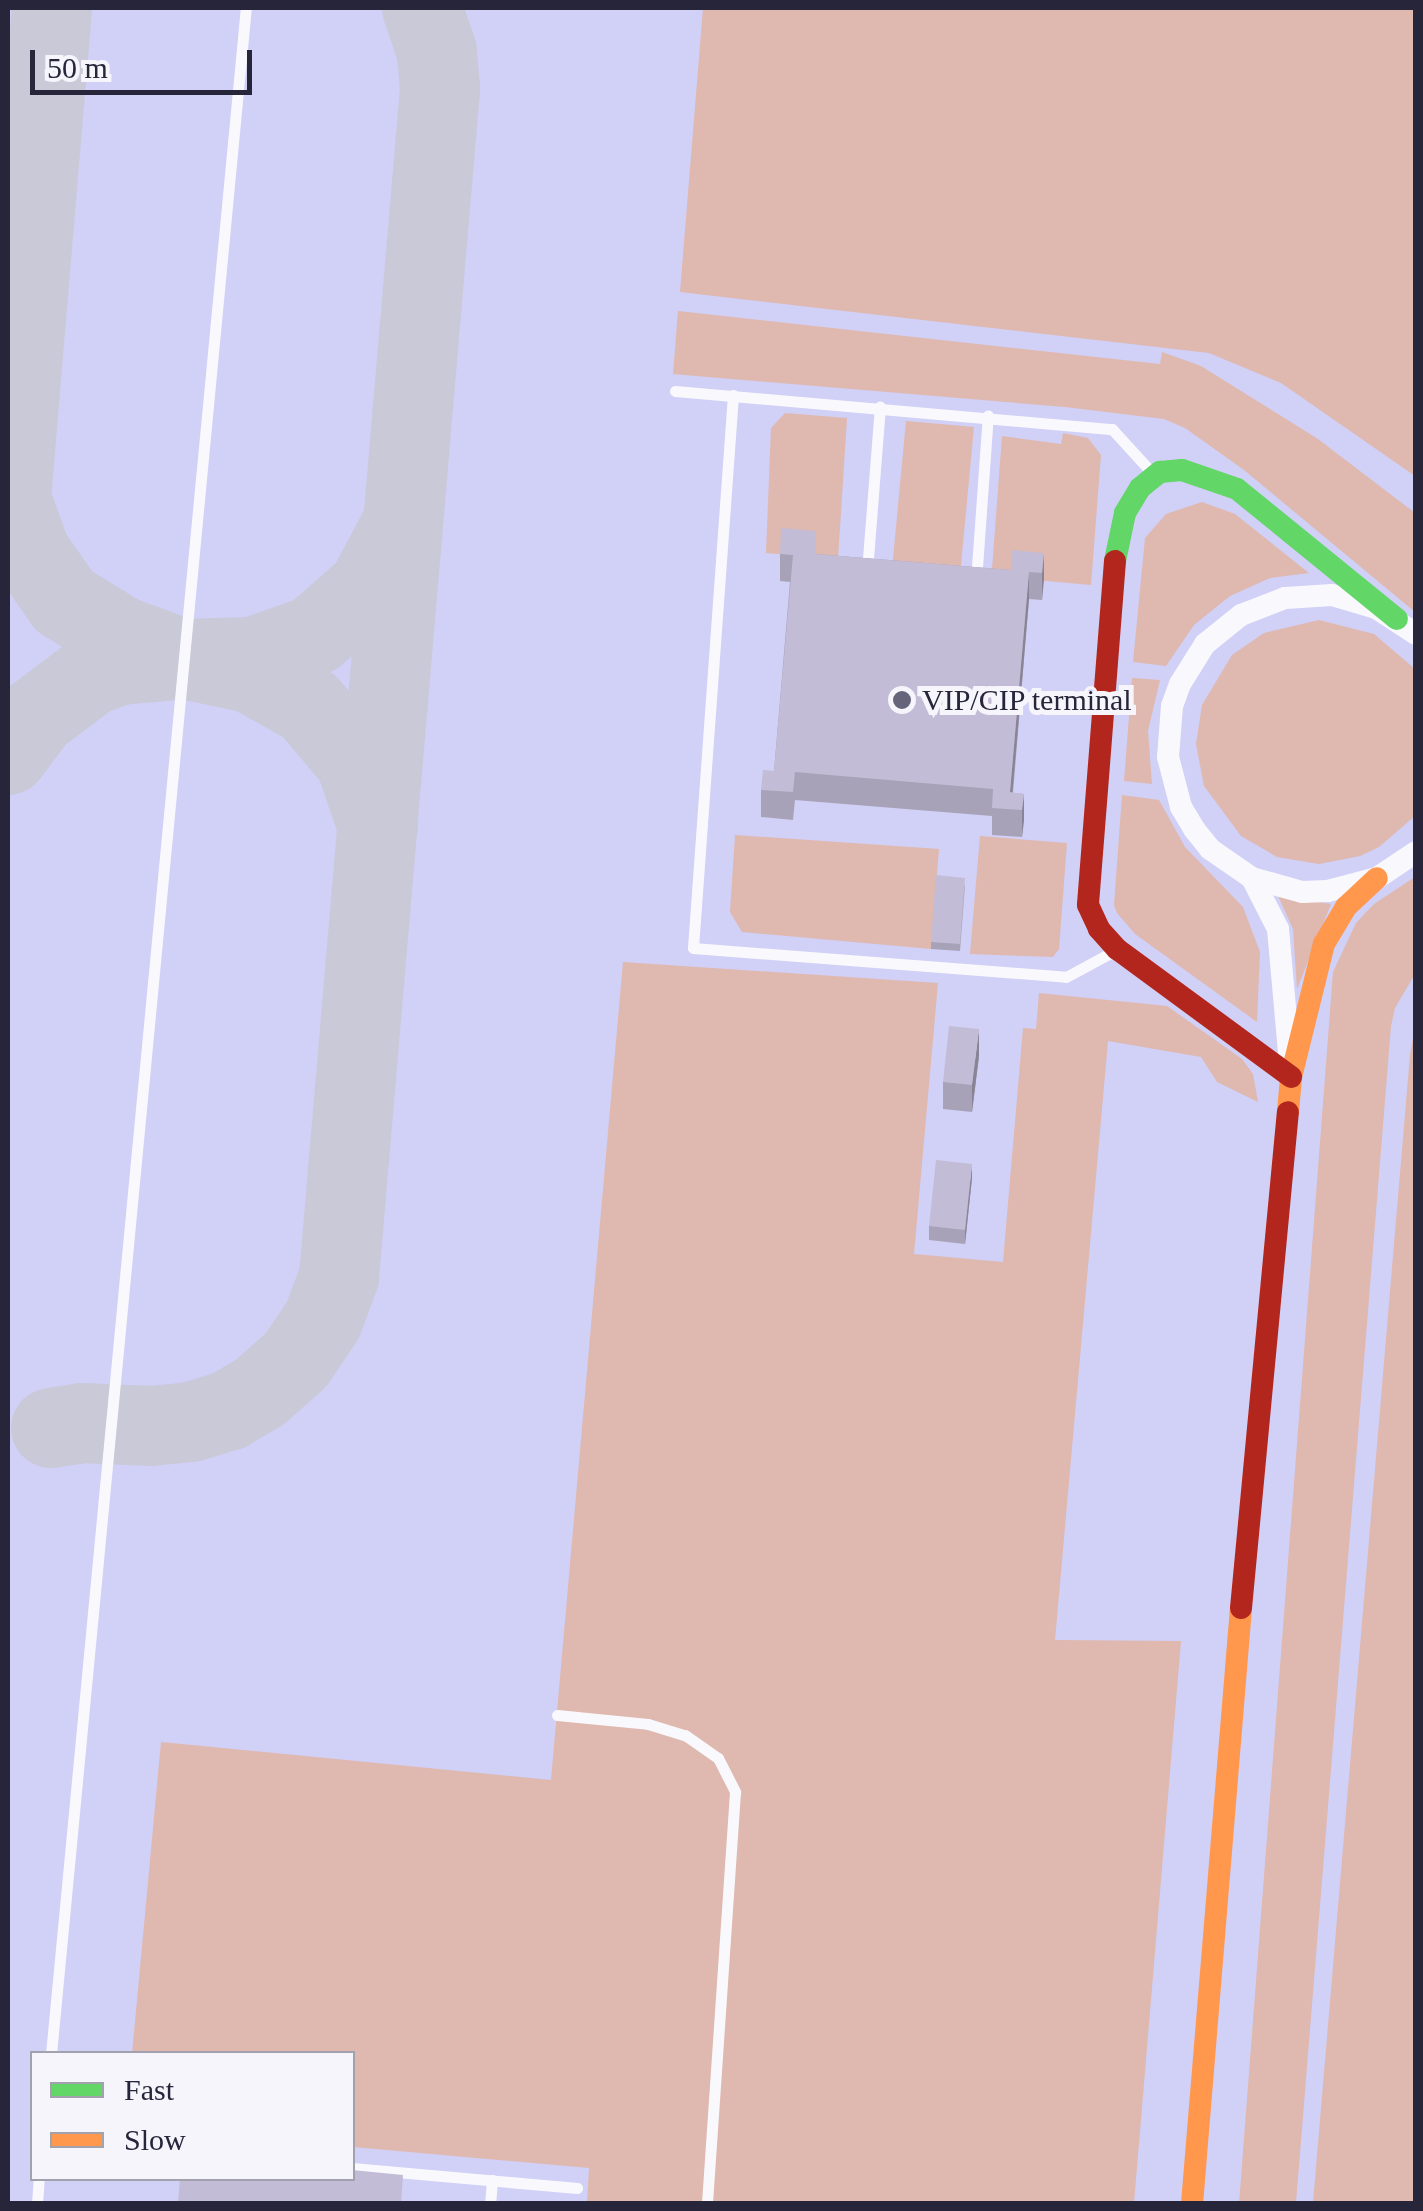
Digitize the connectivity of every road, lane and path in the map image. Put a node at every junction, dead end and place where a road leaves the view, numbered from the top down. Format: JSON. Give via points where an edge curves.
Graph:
{"nodes":[{"id":1,"x":246,"y":8,"type":"edge"},
{"id":2,"x":674,"y":391,"type":"dead end"},
{"id":3,"x":733,"y":395,"type":"junction"},
{"id":4,"x":880,"y":407,"type":"junction"},
{"id":5,"x":988,"y":415,"type":"junction"},
{"id":6,"x":1154,"y":475,"type":"junction"},
{"id":7,"x":866,"y":586,"type":"edge"},
{"id":8,"x":975,"y":594,"type":"edge"},
{"id":9,"x":1406,"y":626,"type":"edge"},
{"id":10,"x":1416,"y":852,"type":"edge"},
{"id":11,"x":1252,"y":878,"type":"junction"},
{"id":12,"x":1377,"y":878,"type":"junction"},
{"id":13,"x":1117,"y":948,"type":"junction"},
{"id":14,"x":1292,"y":1077,"type":"junction"},
{"id":15,"x":557,"y":1714,"type":"dead end"},
{"id":16,"x":51,"y":2051,"type":"edge"},
{"id":17,"x":355,"y":2168,"type":"edge"},
{"id":18,"x":492,"y":2180,"type":"junction"},
{"id":19,"x":577,"y":2188,"type":"dead end"},
{"id":20,"x":490,"y":2204,"type":"edge"},
{"id":21,"x":707,"y":2204,"type":"edge"},
{"id":22,"x":1192,"y":2204,"type":"edge"}],
"edges":[{"from":1,"to":16,"type":"lane"},
{"from":2,"to":3,"type":"lane"},
{"from":3,"to":4,"type":"lane"},
{"from":3,"to":13,"type":"lane","via":[[693,948],[1066,977]]},
{"from":4,"to":5,"type":"lane"},
{"from":4,"to":7,"type":"lane"},
{"from":5,"to":6,"type":"lane","via":[[1112,429]]},
{"from":5,"to":8,"type":"lane"},
{"from":6,"to":9,"type":"street","via":[[1182,470],[1237,489]]},
{"from":6,"to":13,"type":"street","via":[[1129,506],[1117,540],[1086,888],[1099,929]]},
{"from":9,"to":11,"type":"street","via":[[1355,600],[1308,594],[1262,604],[1222,628],[1191,663],[1172,706],[1173,782],[1210,848]]},
{"from":10,"to":12,"type":"street"},
{"from":11,"to":12,"type":"street","via":[[1302,892]]},
{"from":11,"to":14,"type":"street","via":[[1278,929]]},
{"from":12,"to":14,"type":"street","via":[[1346,907],[1324,944]]},
{"from":13,"to":14,"type":"street"},
{"from":14,"to":22,"type":"street"},
{"from":15,"to":21,"type":"lane","via":[[685,1735],[718,1758],[735,1792]]},
{"from":17,"to":18,"type":"lane"},
{"from":18,"to":19,"type":"lane"},
{"from":18,"to":20,"type":"lane"}]}
